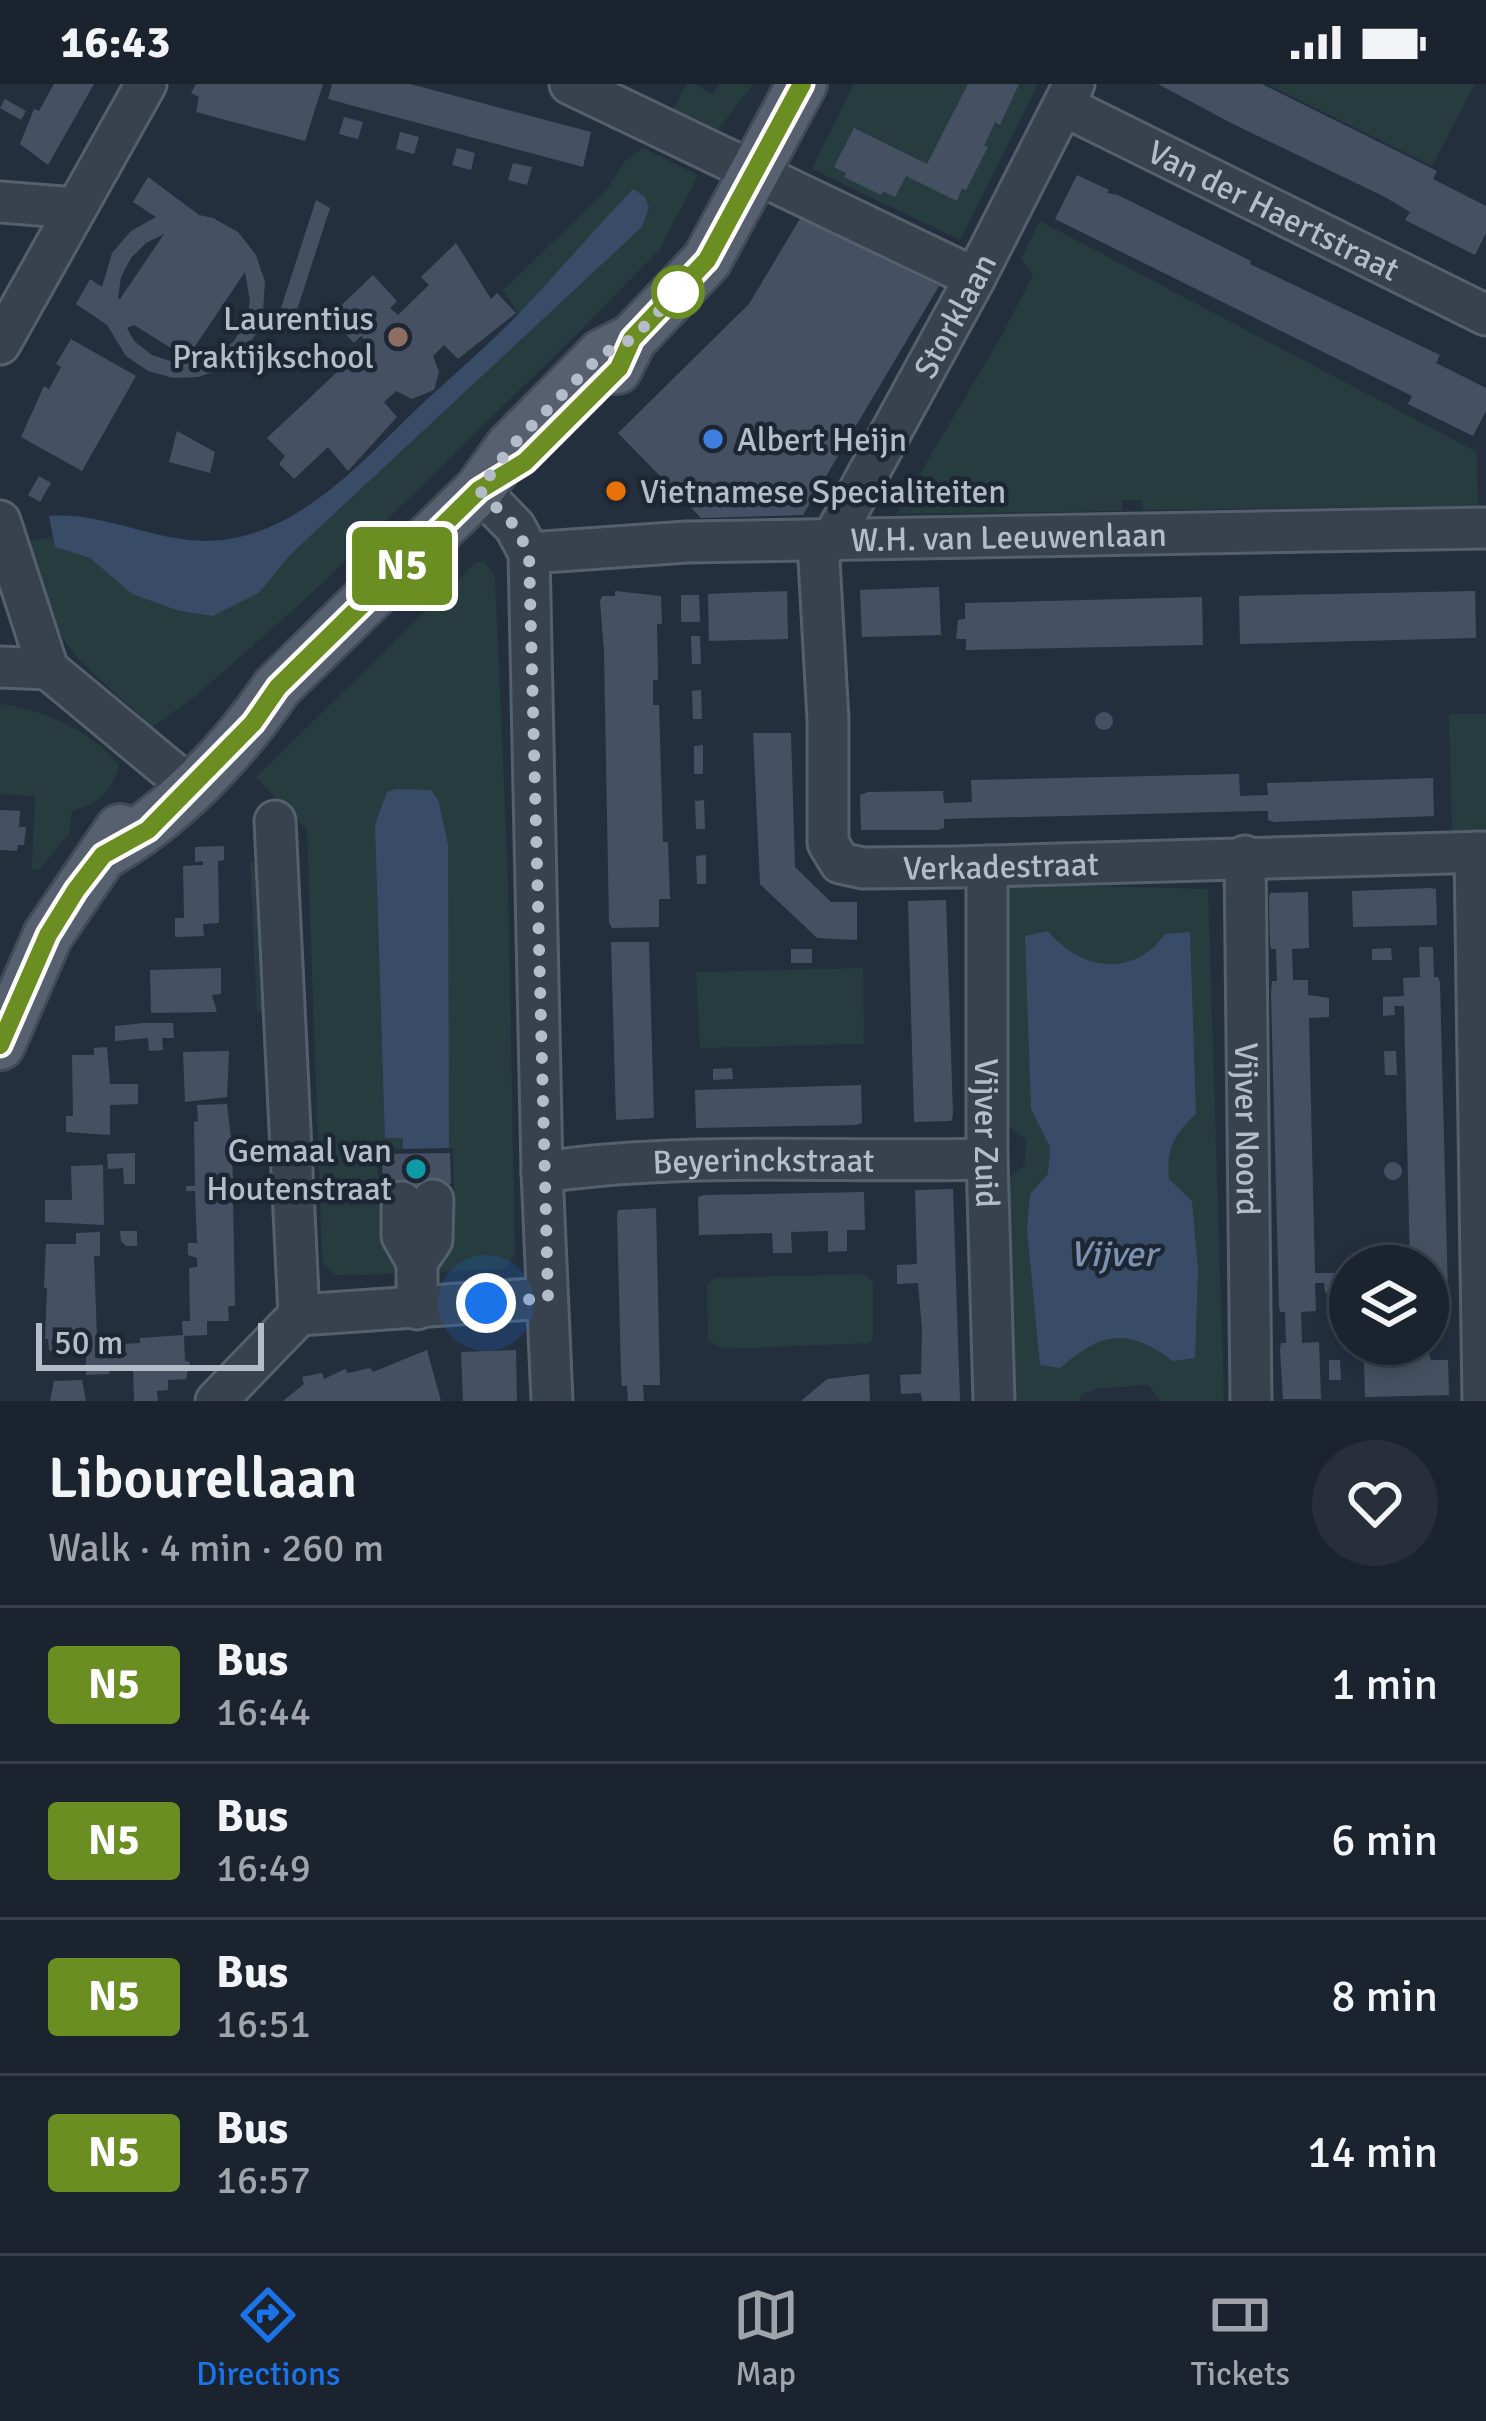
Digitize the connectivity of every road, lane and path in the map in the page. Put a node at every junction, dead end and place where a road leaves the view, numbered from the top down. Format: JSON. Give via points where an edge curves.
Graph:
{"nodes":[{"id":1,"x":146,"y":84,"type":"edge"},
{"id":2,"x":570,"y":84,"type":"edge"},
{"id":3,"x":802,"y":84,"type":"edge"},
{"id":4,"x":1069,"y":95,"type":"edge"},
{"id":5,"x":756,"y":172,"type":"junction"},
{"id":6,"x":0,"y":202,"type":"edge"},
{"id":7,"x":75,"y":208,"type":"junction"},
{"id":8,"x":975,"y":278,"type":"junction"},
{"id":9,"x":1486,"y":316,"type":"edge"},
{"id":10,"x":0,"y":344,"type":"edge"},
{"id":11,"x":479,"y":490,"type":"junction"},
{"id":12,"x":0,"y":520,"type":"edge"},
{"id":13,"x":1486,"y":528,"type":"edge"},
{"id":14,"x":804,"y":536,"type":"junction"},
{"id":15,"x":529,"y":553,"type":"junction"},
{"id":16,"x":0,"y":667,"type":"edge"},
{"id":17,"x":48,"y":669,"type":"junction"},
{"id":18,"x":179,"y":778,"type":"junction"},
{"id":19,"x":275,"y":821,"type":"dead end"},
{"id":20,"x":1480,"y":852,"type":"edge"},
{"id":21,"x":1245,"y":856,"type":"junction"},
{"id":22,"x":987,"y":866,"type":"junction"},
{"id":23,"x":6,"y":1015,"type":"edge"},
{"id":24,"x":987,"y":1159,"type":"junction"},
{"id":25,"x":542,"y":1172,"type":"junction"},
{"id":26,"x":418,"y":1201,"type":"dead end"},
{"id":27,"x":548,"y":1298,"type":"junction"},
{"id":28,"x":417,"y":1309,"type":"junction"},
{"id":29,"x":298,"y":1315,"type":"junction"},
{"id":30,"x":216,"y":1401,"type":"edge"},
{"id":31,"x":552,"y":1401,"type":"edge"},
{"id":32,"x":994,"y":1401,"type":"edge"},
{"id":33,"x":1251,"y":1401,"type":"edge"},
{"id":34,"x":1483,"y":1401,"type":"edge"}],
"edges":[{"from":1,"to":7,"type":"street"},
{"from":2,"to":5,"type":"street"},
{"from":3,"to":5,"type":"main road"},
{"from":4,"to":8,"type":"street","name":"Storklaan"},
{"from":4,"to":9,"type":"street","name":"Van der Haertstraat"},
{"from":5,"to":8,"type":"street"},
{"from":5,"to":11,"type":"main road","via":[[707,260],[632,339],[619,368],[525,462]]},
{"from":6,"to":7,"type":"street"},
{"from":7,"to":10,"type":"street"},
{"from":8,"to":14,"type":"street","name":"Storklaan"},
{"from":11,"to":15,"type":"street"},
{"from":11,"to":18,"type":"main road","via":[[278,687],[245,705]]},
{"from":12,"to":17,"type":"street"},
{"from":13,"to":14,"type":"street","name":"W.H. van Leeuwenlaan"},
{"from":14,"to":15,"type":"street","name":"W.H. van Leeuwenlaan"},
{"from":14,"to":22,"type":"street","name":"Verkadestraat","via":[[828,720],[828,843],[840,863],[863,868]]},
{"from":15,"to":25,"type":"street"},
{"from":16,"to":17,"type":"street"},
{"from":17,"to":18,"type":"street"},
{"from":18,"to":23,"type":"main road","via":[[130,813],[48,935]]},
{"from":19,"to":29,"type":"street"},
{"from":20,"to":21,"type":"street","name":"Verkadestraat"},
{"from":20,"to":34,"type":"street"},
{"from":21,"to":22,"type":"street","name":"Verkadestraat"},
{"from":21,"to":33,"type":"street","name":"Vijver Noord"},
{"from":22,"to":24,"type":"street","name":"Vijver Zuid"},
{"from":24,"to":25,"type":"street","name":"Beyerinckstraat","via":[[687,1159]]},
{"from":24,"to":32,"type":"street","name":"Vijver Zuid"},
{"from":25,"to":27,"type":"street"},
{"from":26,"to":28,"type":"street","via":[[432,1240],[417,1262]]},
{"from":27,"to":28,"type":"street"},
{"from":27,"to":31,"type":"street"},
{"from":28,"to":29,"type":"street"},
{"from":29,"to":30,"type":"street"}]}
